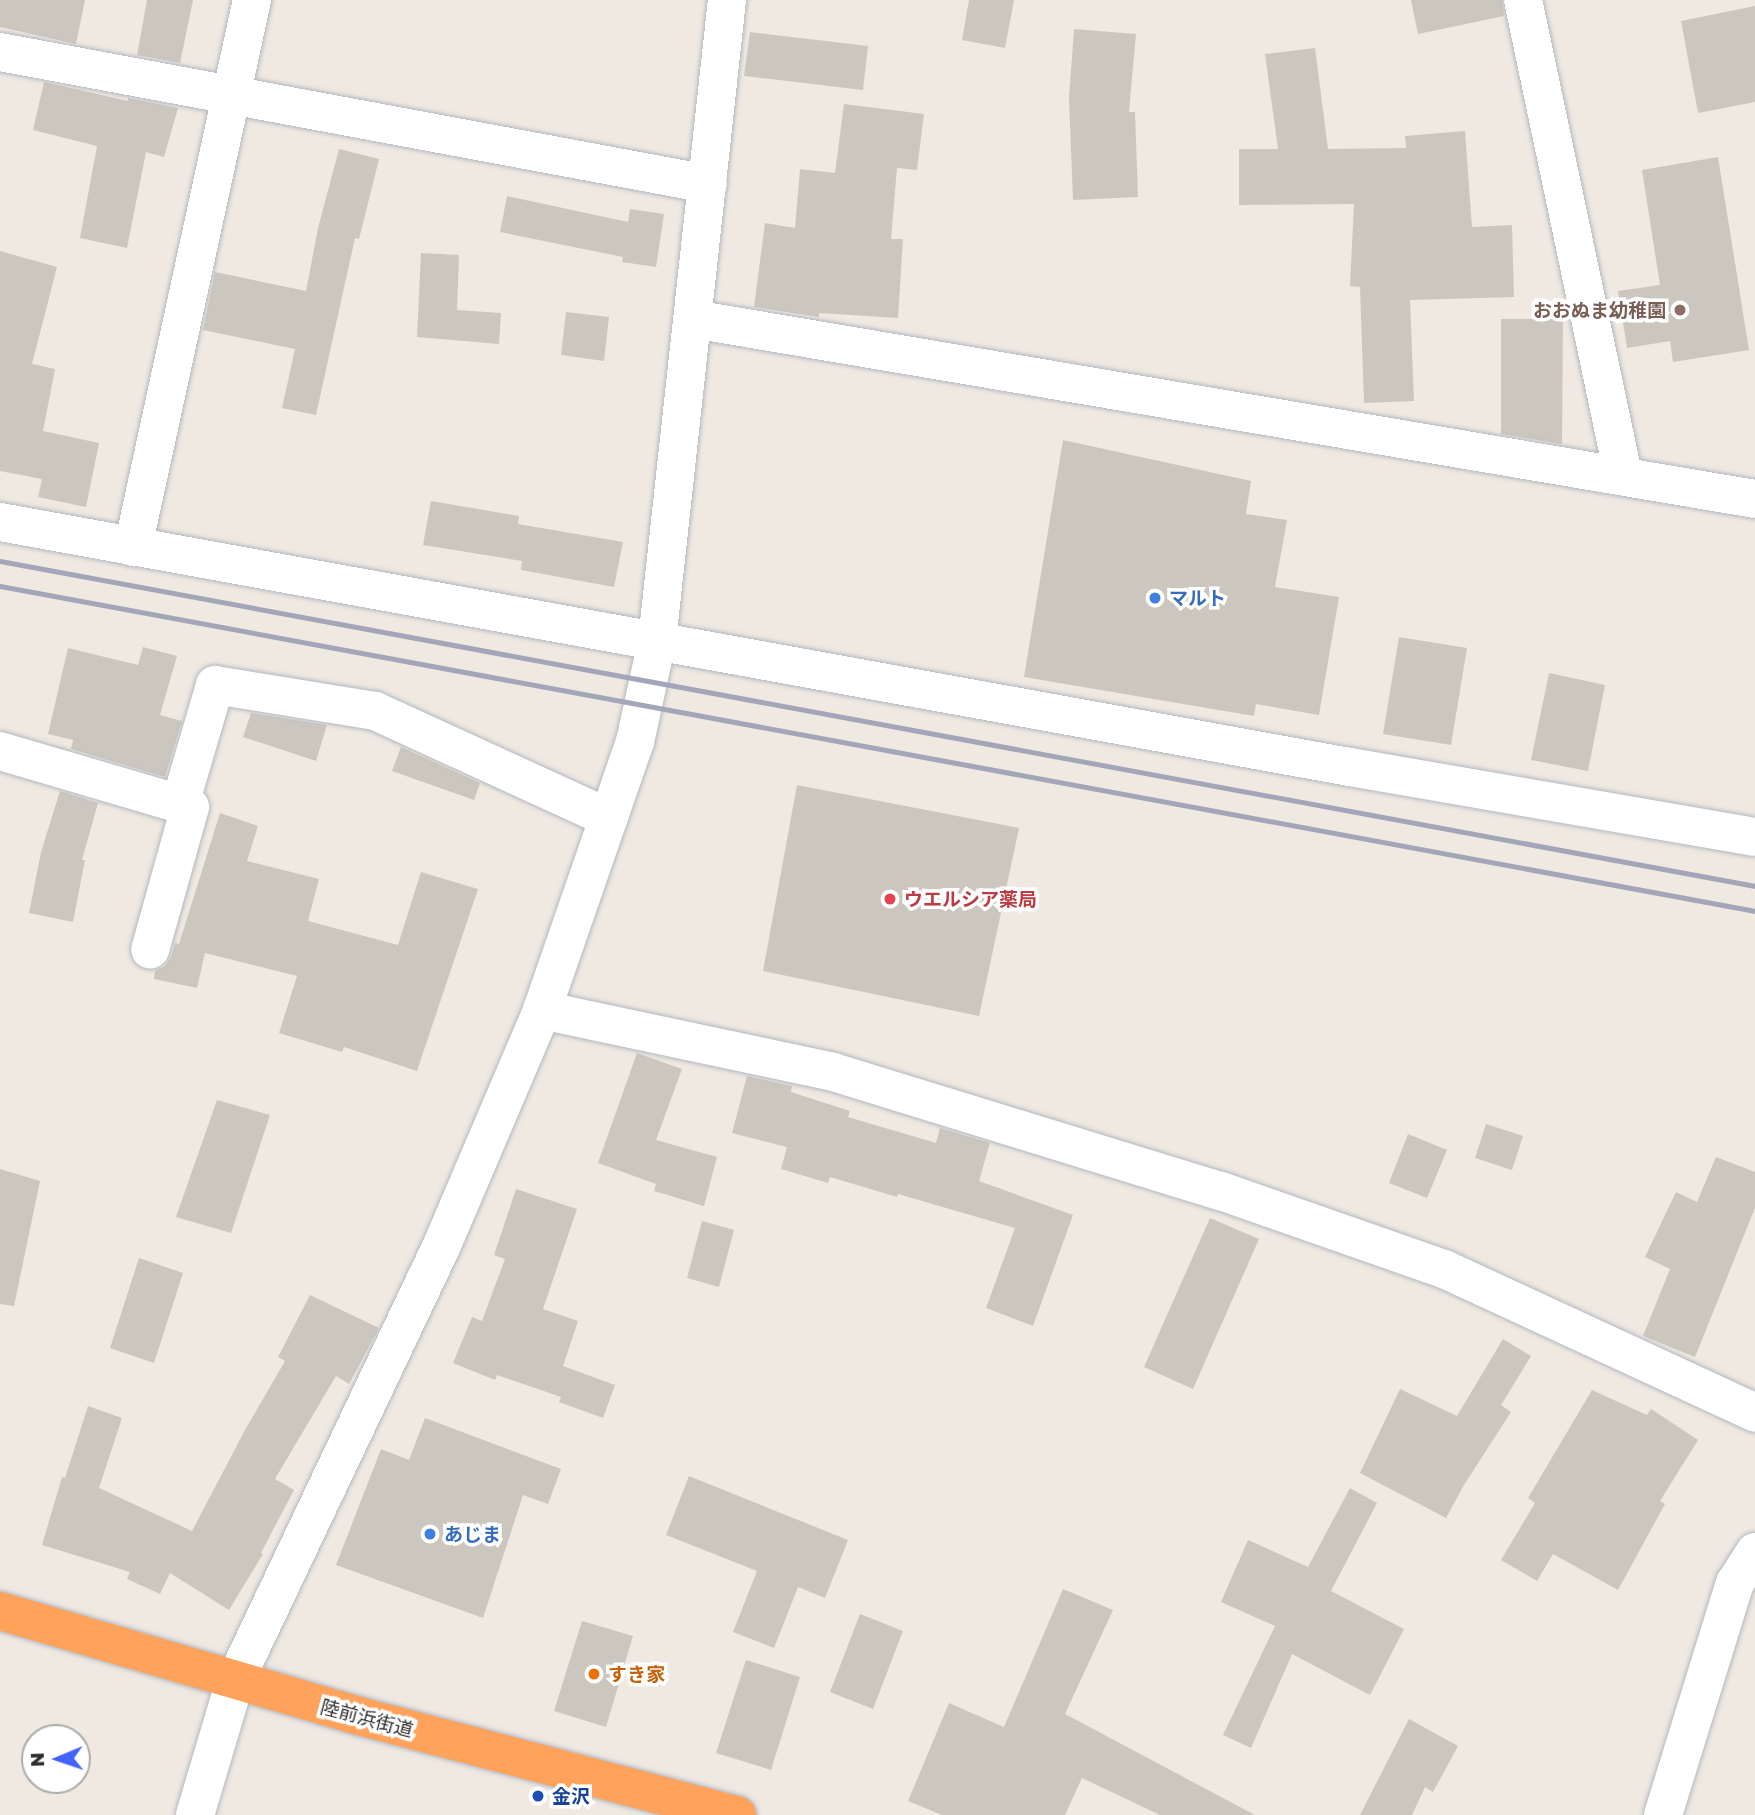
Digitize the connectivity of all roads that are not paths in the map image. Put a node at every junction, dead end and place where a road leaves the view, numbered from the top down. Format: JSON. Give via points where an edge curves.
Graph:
{"nodes":[{"id":1,"x":251,"y":0,"type":"edge"},
{"id":2,"x":727,"y":0,"type":"edge"},
{"id":3,"x":1523,"y":0,"type":"edge"},
{"id":4,"x":0,"y":52,"type":"edge"},
{"id":5,"x":230,"y":95,"type":"junction"},
{"id":6,"x":708,"y":184,"type":"junction"},
{"id":7,"x":693,"y":319,"type":"junction"},
{"id":8,"x":1623,"y":475,"type":"junction"},
{"id":9,"x":1755,"y":499,"type":"edge"},
{"id":10,"x":0,"y":522,"type":"edge"},
{"id":11,"x":133,"y":547,"type":"junction"},
{"id":12,"x":657,"y":641,"type":"junction"},
{"id":13,"x":0,"y":751,"type":"edge"},
{"id":14,"x":180,"y":804,"type":"junction"},
{"id":15,"x":609,"y":818,"type":"junction"},
{"id":16,"x":1755,"y":836,"type":"edge"},
{"id":17,"x":150,"y":950,"type":"dead end"},
{"id":18,"x":542,"y":1010,"type":"junction"},
{"id":19,"x":1755,"y":1413,"type":"edge"},
{"id":20,"x":1755,"y":1552,"type":"edge"},
{"id":21,"x":0,"y":1611,"type":"edge"},
{"id":22,"x":235,"y":1681,"type":"junction"},
{"id":23,"x":195,"y":1815,"type":"edge"},
{"id":24,"x":737,"y":1815,"type":"edge"},
{"id":25,"x":1663,"y":1815,"type":"edge"}],
"edges":[{"from":1,"to":5,"type":"street"},
{"from":2,"to":6,"type":"street"},
{"from":3,"to":8,"type":"street"},
{"from":4,"to":5,"type":"street"},
{"from":5,"to":6,"type":"street"},
{"from":5,"to":11,"type":"street"},
{"from":6,"to":7,"type":"street"},
{"from":7,"to":8,"type":"street"},
{"from":7,"to":12,"type":"street"},
{"from":8,"to":9,"type":"street"},
{"from":10,"to":11,"type":"street"},
{"from":11,"to":12,"type":"street"},
{"from":12,"to":15,"type":"street","via":[[635,742]]},
{"from":12,"to":16,"type":"street"},
{"from":13,"to":14,"type":"street"},
{"from":14,"to":15,"type":"street","via":[[215,685],[375,711]]},
{"from":14,"to":17,"type":"street","via":[[190,807]]},
{"from":15,"to":18,"type":"street"},
{"from":18,"to":19,"type":"street","via":[[833,1072],[1221,1191],[1444,1269]]},
{"from":18,"to":22,"type":"street","via":[[442,1245]]},
{"from":20,"to":25,"type":"street","via":[[1735,1583]]},
{"from":21,"to":22,"type":"highway","name":"陸前浜街道"},
{"from":22,"to":23,"type":"street"},
{"from":22,"to":24,"type":"highway","name":"陸前浜街道"}]}
